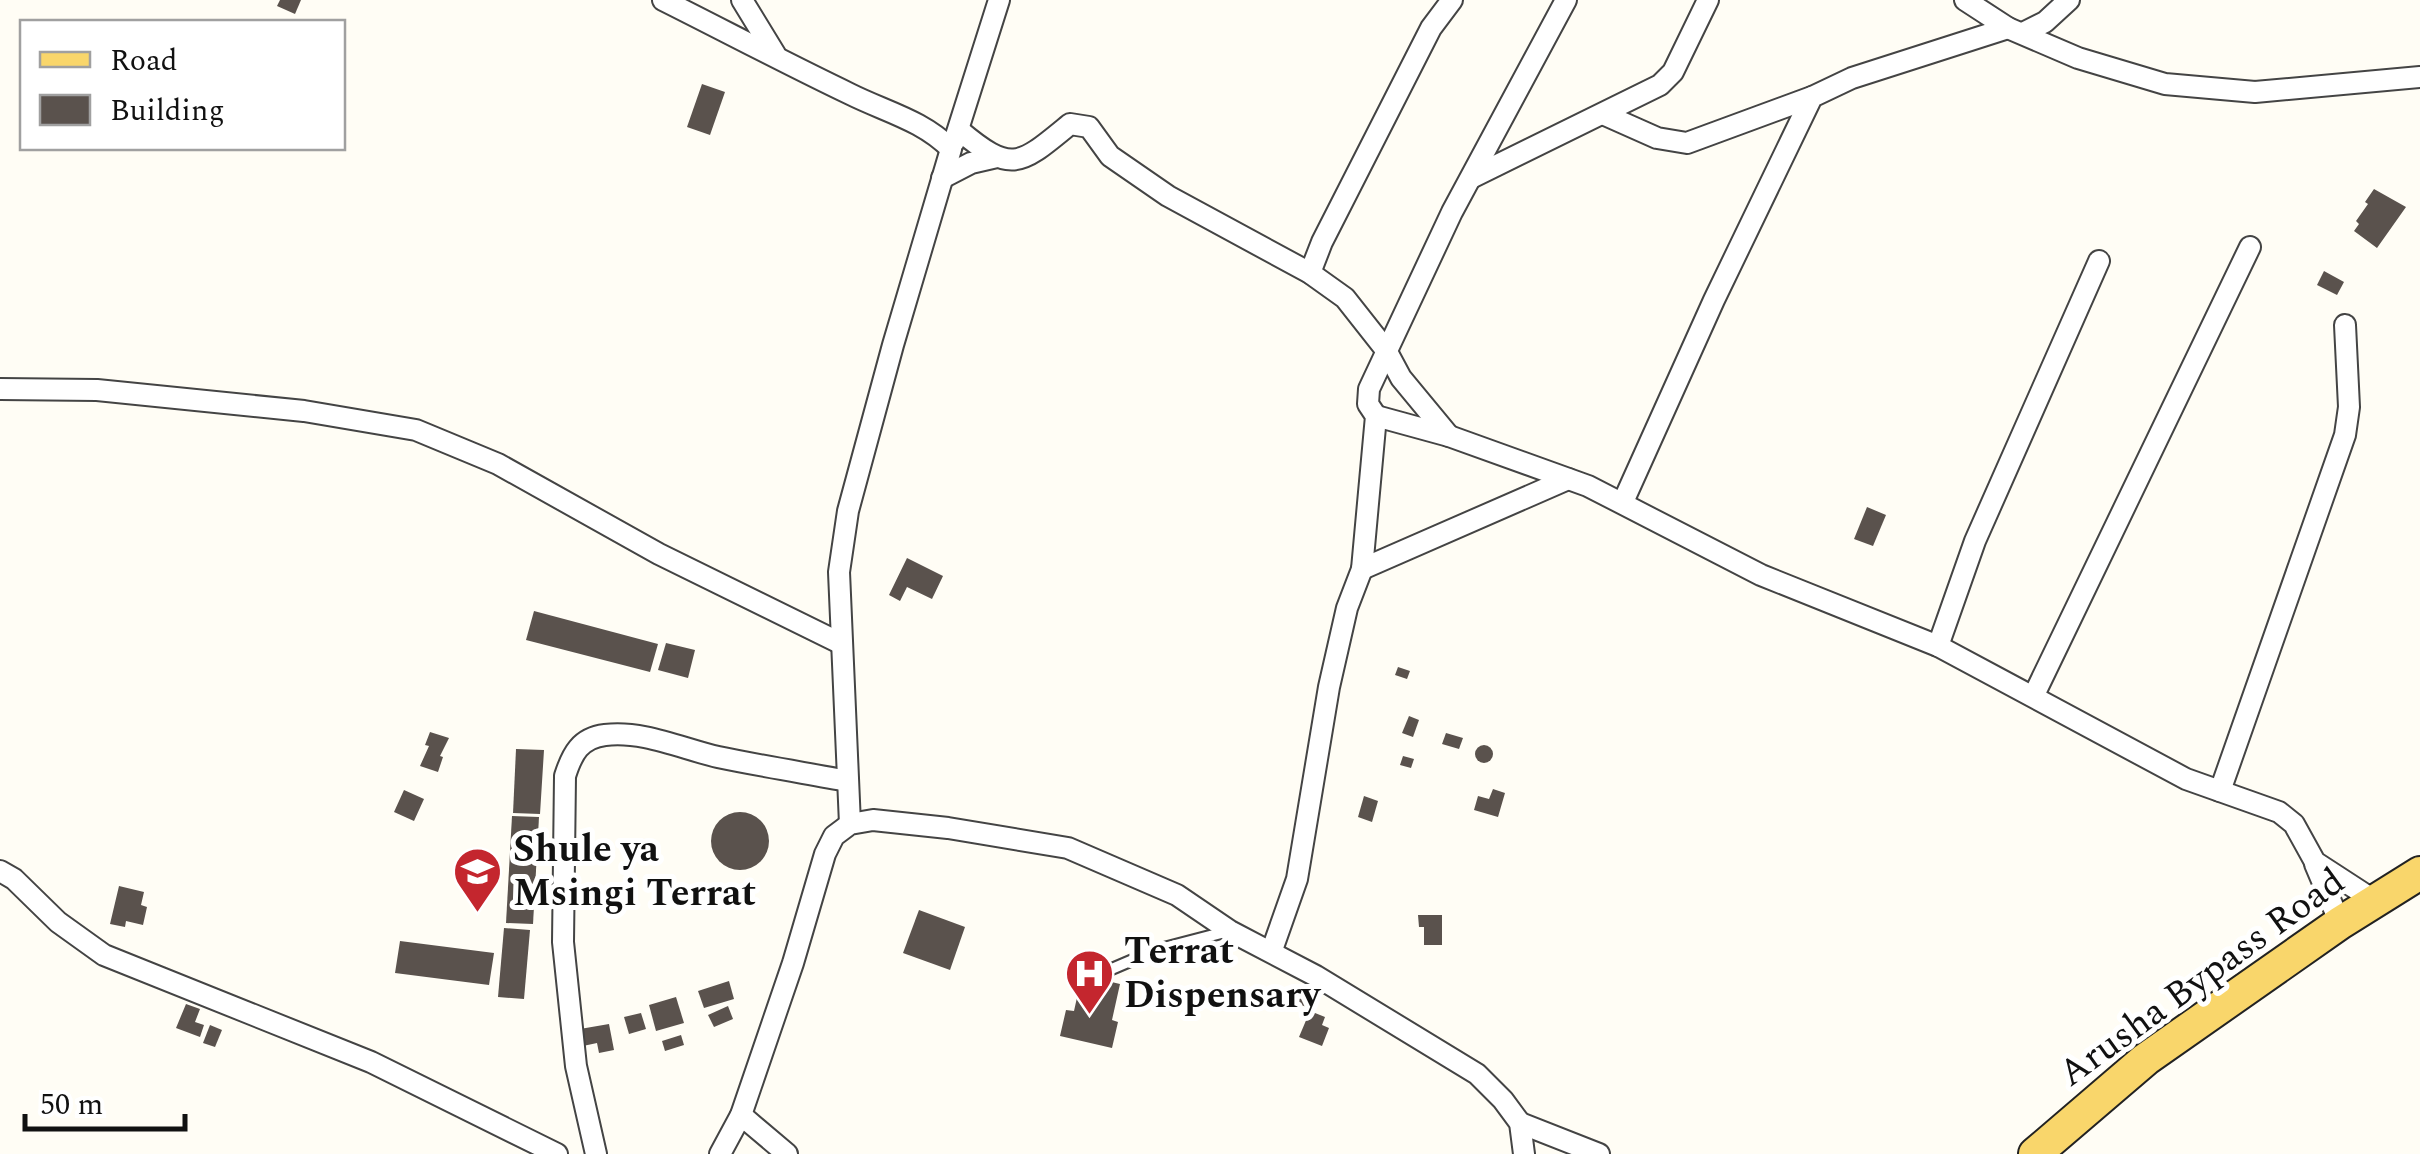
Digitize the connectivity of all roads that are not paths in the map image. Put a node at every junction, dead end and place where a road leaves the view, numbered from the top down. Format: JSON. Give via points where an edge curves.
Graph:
{"nodes":[{"id":1,"x":663,"y":0,"type":"edge"},
{"id":2,"x":742,"y":0,"type":"edge"},
{"id":3,"x":999,"y":0,"type":"edge"},
{"id":4,"x":1452,"y":0,"type":"edge"},
{"id":5,"x":1566,"y":0,"type":"edge"},
{"id":6,"x":1708,"y":0,"type":"edge"},
{"id":7,"x":1965,"y":0,"type":"edge"},
{"id":8,"x":2070,"y":0,"type":"edge"},
{"id":9,"x":2016,"y":30,"type":"junction"},
{"id":10,"x":776,"y":56,"type":"junction"},
{"id":11,"x":2420,"y":78,"type":"edge"},
{"id":12,"x":1660,"y":85,"type":"junction"},
{"id":13,"x":1812,"y":97,"type":"junction"},
{"id":14,"x":1604,"y":114,"type":"junction"},
{"id":15,"x":1648,"y":133,"type":"junction"},
{"id":16,"x":955,"y":139,"type":"junction"},
{"id":17,"x":997,"y":158,"type":"junction"},
{"id":18,"x":942,"y":178,"type":"junction"},
{"id":19,"x":1470,"y":179,"type":"junction"},
{"id":20,"x":2250,"y":247,"type":"dead end"},
{"id":21,"x":2099,"y":262,"type":"dead end"},
{"id":22,"x":1310,"y":273,"type":"junction"},
{"id":23,"x":2345,"y":325,"type":"dead end"},
{"id":24,"x":1386,"y":350,"type":"junction"},
{"id":25,"x":0,"y":389,"type":"edge"},
{"id":26,"x":1376,"y":416,"type":"junction"},
{"id":27,"x":1449,"y":436,"type":"junction"},
{"id":28,"x":1568,"y":479,"type":"junction"},
{"id":29,"x":1622,"y":502,"type":"junction"},
{"id":30,"x":1362,"y":569,"type":"junction"},
{"id":31,"x":840,"y":642,"type":"junction"},
{"id":32,"x":1938,"y":646,"type":"junction"},
{"id":33,"x":2034,"y":695,"type":"junction"},
{"id":34,"x":848,"y":781,"type":"junction"},
{"id":35,"x":2220,"y":791,"type":"junction"},
{"id":36,"x":850,"y":824,"type":"junction"},
{"id":37,"x":2315,"y":862,"type":"junction"},
{"id":38,"x":0,"y":871,"type":"edge"},
{"id":39,"x":2420,"y":874,"type":"edge"},
{"id":40,"x":2375,"y":901,"type":"junction"},
{"id":41,"x":2340,"y":924,"type":"junction"},
{"id":42,"x":1230,"y":931,"type":"junction"},
{"id":43,"x":1272,"y":950,"type":"junction"},
{"id":44,"x":1107,"y":971,"type":"dead end"},
{"id":45,"x":741,"y":1115,"type":"junction"},
{"id":46,"x":1520,"y":1124,"type":"junction"},
{"id":47,"x":557,"y":1154,"type":"edge"},
{"id":48,"x":596,"y":1154,"type":"edge"},
{"id":49,"x":720,"y":1154,"type":"edge"},
{"id":50,"x":787,"y":1154,"type":"edge"},
{"id":51,"x":1524,"y":1154,"type":"edge"},
{"id":52,"x":1599,"y":1154,"type":"edge"},
{"id":53,"x":2035,"y":1154,"type":"edge"}],
"edges":[{"from":1,"to":10,"type":"street"},
{"from":2,"to":10,"type":"street"},
{"from":3,"to":16,"type":"street"},
{"from":4,"to":22,"type":"street","via":[[1431,28]]},
{"from":5,"to":19,"type":"street"},
{"from":6,"to":12,"type":"street"},
{"from":7,"to":9,"type":"street"},
{"from":8,"to":9,"type":"street","via":[[2045,22]]},
{"from":9,"to":11,"type":"street","via":[[2078,58],[2165,84],[2254,92]]},
{"from":9,"to":13,"type":"street","via":[[1852,78]]},
{"from":10,"to":16,"type":"street"},
{"from":12,"to":14,"type":"street"},
{"from":12,"to":15,"type":"street"},
{"from":13,"to":15,"type":"street","via":[[1687,143]]},
{"from":13,"to":29,"type":"street"},
{"from":14,"to":15,"type":"street"},
{"from":14,"to":19,"type":"street"},
{"from":16,"to":17,"type":"street"},
{"from":16,"to":18,"type":"street"},
{"from":17,"to":18,"type":"street"},
{"from":17,"to":22,"type":"street","via":[[1024,158],[1070,124],[1084,124],[1123,166],[1168,196]]},
{"from":18,"to":31,"type":"street","via":[[848,511],[839,572]]},
{"from":19,"to":24,"type":"street"},
{"from":20,"to":33,"type":"street"},
{"from":21,"to":32,"type":"street","via":[[1975,541]]},
{"from":22,"to":24,"type":"street","via":[[1345,298]]},
{"from":23,"to":35,"type":"street","via":[[2345,435]]},
{"from":24,"to":26,"type":"street","via":[[1368,397]]},
{"from":24,"to":27,"type":"street"},
{"from":25,"to":31,"type":"street","via":[[97,390],[304,410],[416,430],[498,464],[659,554]]},
{"from":26,"to":27,"type":"street"},
{"from":26,"to":30,"type":"street"},
{"from":27,"to":28,"type":"street"},
{"from":28,"to":29,"type":"street"},
{"from":28,"to":30,"type":"street"},
{"from":29,"to":32,"type":"street","via":[[1761,575]]},
{"from":30,"to":43,"type":"street","via":[[1328,687],[1297,879]]},
{"from":31,"to":34,"type":"street"},
{"from":32,"to":33,"type":"street"},
{"from":33,"to":35,"type":"street"},
{"from":34,"to":36,"type":"street"},
{"from":34,"to":48,"type":"street","via":[[630,736],[605,735],[572,752],[565,776],[563,942],[576,1066]]},
{"from":35,"to":37,"type":"street","via":[[2279,812],[2294,824]]},
{"from":36,"to":42,"type":"street","via":[[948,828],[1068,848],[1177,896]]},
{"from":36,"to":45,"type":"street","via":[[825,854]]},
{"from":37,"to":40,"type":"street"},
{"from":37,"to":41,"type":"street"},
{"from":38,"to":47,"type":"street","via":[[104,955],[372,1062]]},
{"from":39,"to":40,"type":"main road","name":"Arusha Bypass Road"},
{"from":40,"to":41,"type":"main road","name":"Arusha Bypass Road"},
{"from":41,"to":53,"type":"main road","name":"Arusha Bypass Road","via":[[2146,1060]]},
{"from":42,"to":43,"type":"street"},
{"from":42,"to":44,"type":"lane"},
{"from":43,"to":46,"type":"street","via":[[1477,1074]]},
{"from":45,"to":49,"type":"street"},
{"from":45,"to":50,"type":"street"},
{"from":46,"to":51,"type":"street"},
{"from":46,"to":52,"type":"street"}]}
